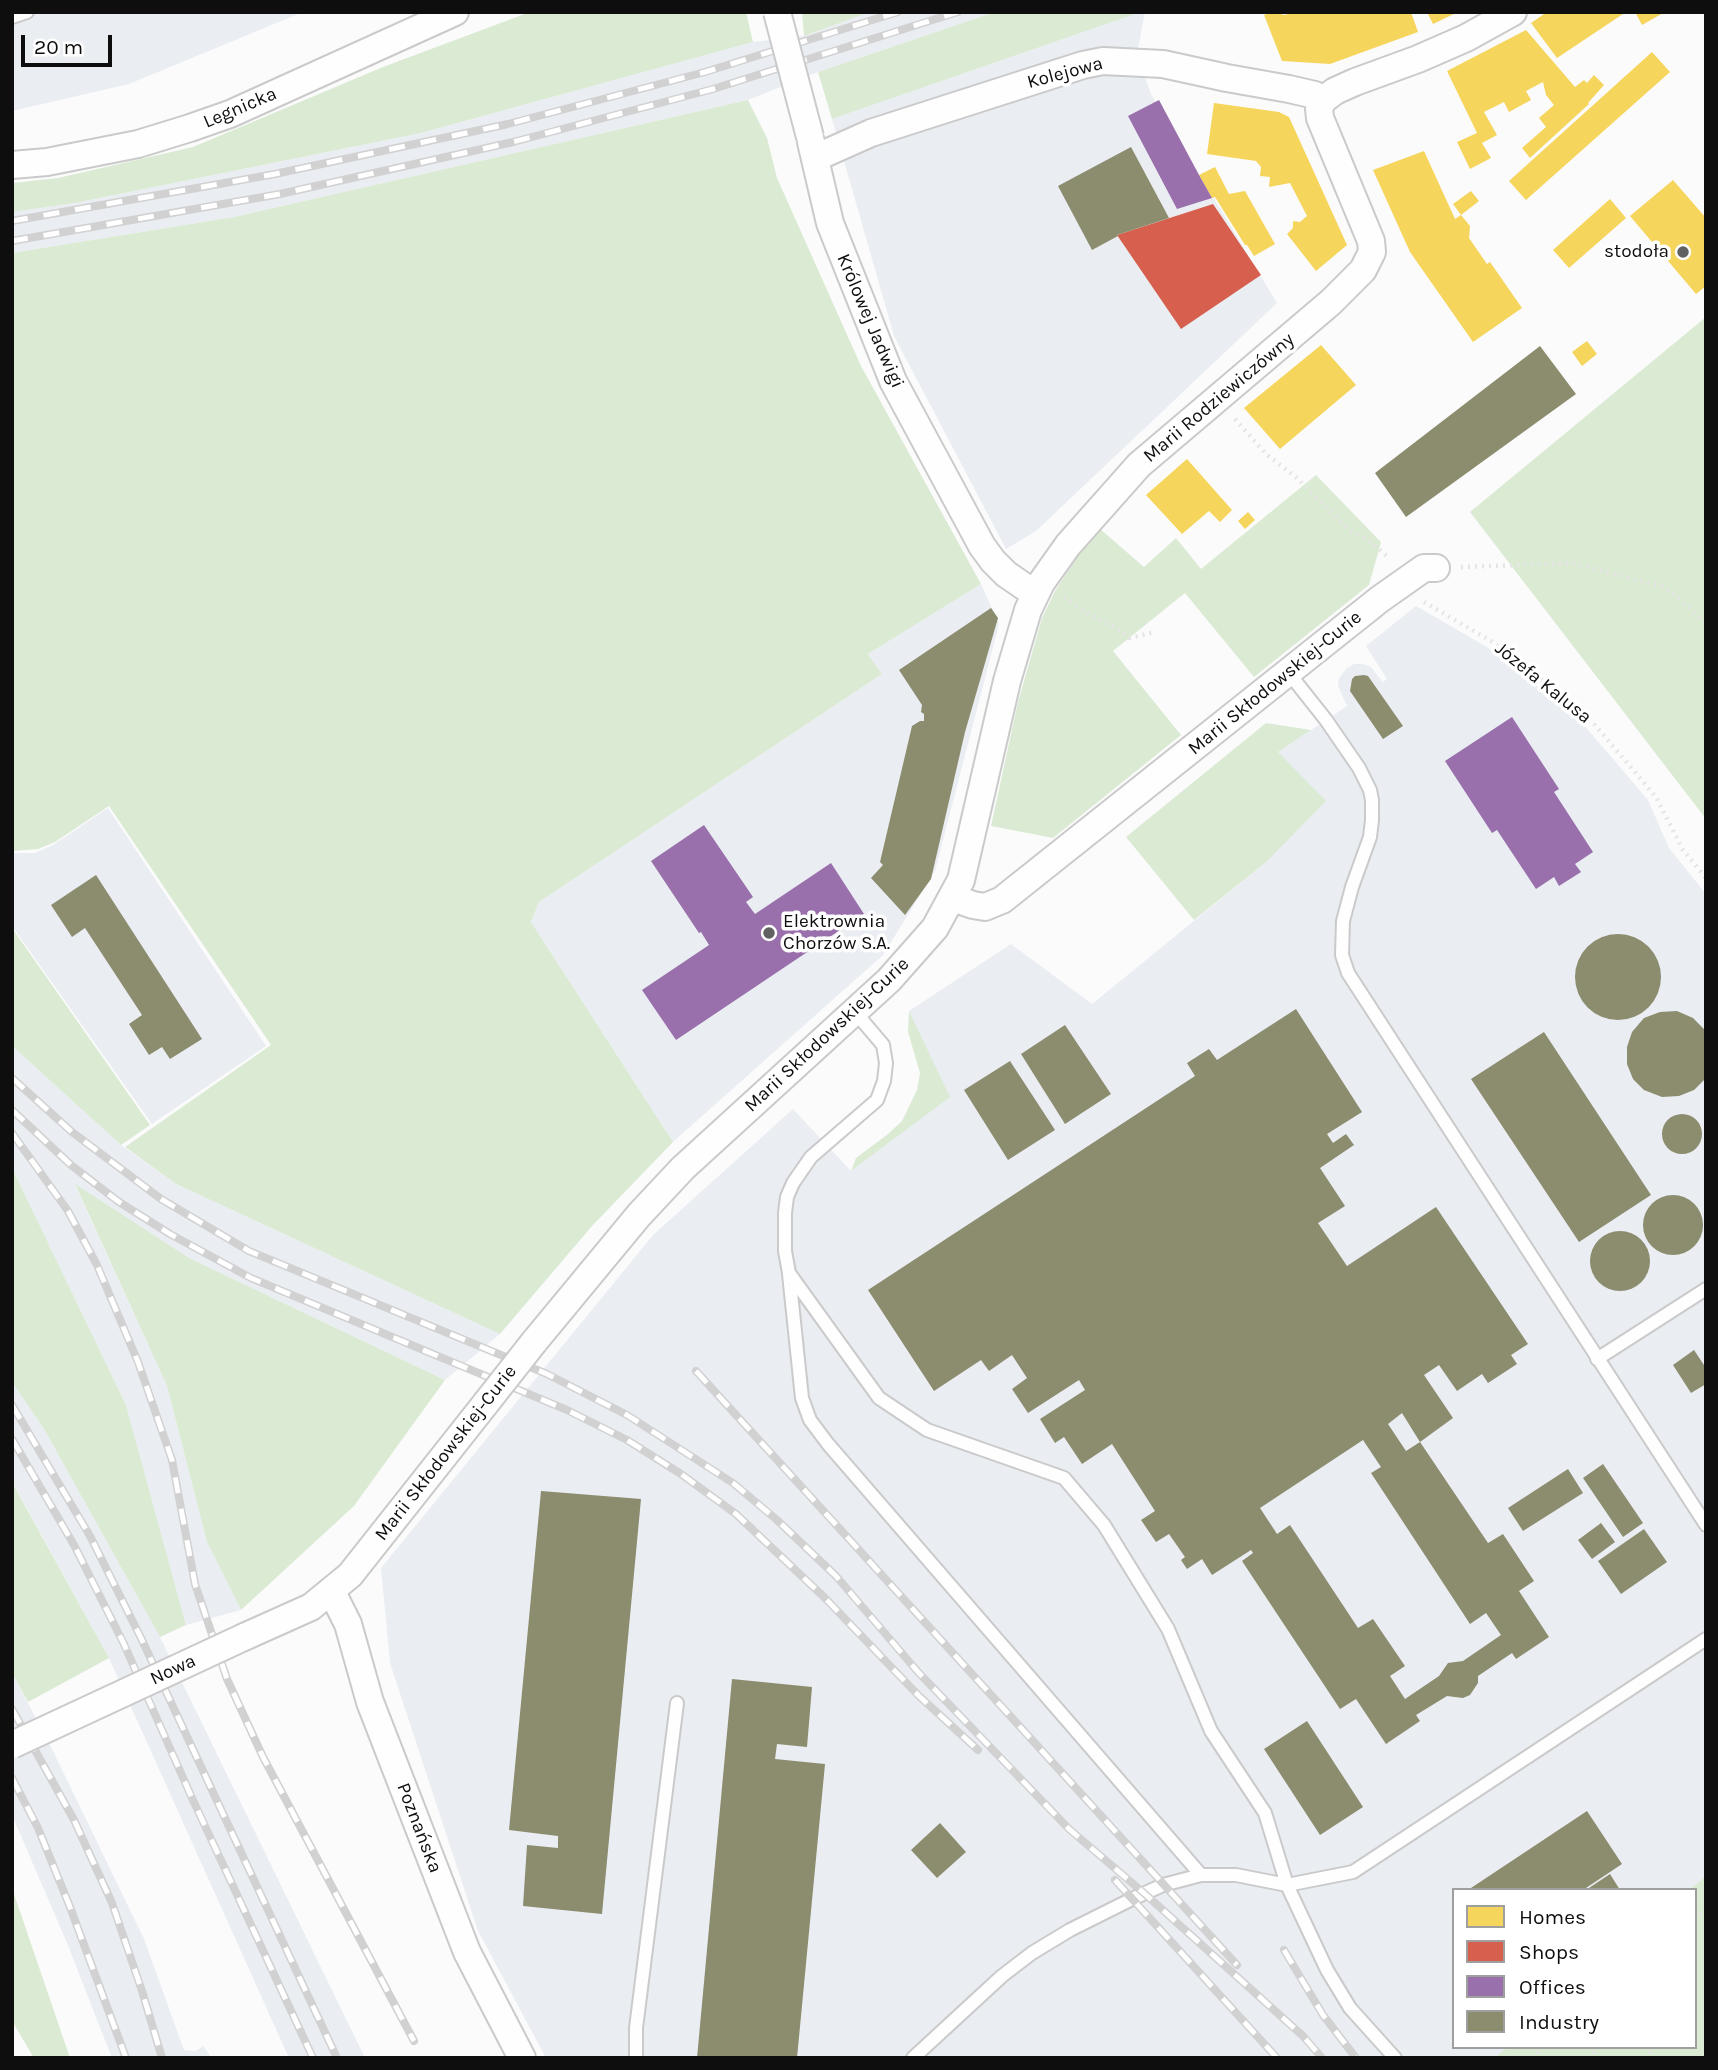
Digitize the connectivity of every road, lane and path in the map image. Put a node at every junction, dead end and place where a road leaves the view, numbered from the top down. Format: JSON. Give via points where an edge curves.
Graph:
{"nodes":[{"id":1,"x":27,"y":12,"type":"edge"},
{"id":2,"x":455,"y":12,"type":"edge"},
{"id":3,"x":777,"y":12,"type":"edge"},
{"id":4,"x":1513,"y":12,"type":"edge"},
{"id":5,"x":12,"y":17,"type":"edge"},
{"id":6,"x":1323,"y":100,"type":"junction"},
{"id":7,"x":813,"y":148,"type":"junction"},
{"id":8,"x":12,"y":165,"type":"edge"},
{"id":9,"x":1218,"y":398,"type":"junction"},
{"id":10,"x":1436,"y":568,"type":"joint"},
{"id":11,"x":1403,"y":584,"type":"junction"},
{"id":12,"x":1045,"y":592,"type":"junction"},
{"id":13,"x":1706,"y":623,"type":"edge"},
{"id":14,"x":1156,"y":632,"type":"dead end"},
{"id":15,"x":1288,"y":672,"type":"junction"},
{"id":16,"x":1706,"y":878,"type":"edge"},
{"id":17,"x":953,"y":898,"type":"junction"},
{"id":18,"x":855,"y":1012,"type":"junction"},
{"id":19,"x":789,"y":1273,"type":"junction"},
{"id":20,"x":1706,"y":1289,"type":"edge"},
{"id":21,"x":1597,"y":1359,"type":"junction"},
{"id":22,"x":1706,"y":1525,"type":"edge"},
{"id":23,"x":332,"y":1592,"type":"junction"},
{"id":24,"x":1706,"y":1639,"type":"edge"},
{"id":25,"x":677,"y":1703,"type":"dead end"},
{"id":26,"x":12,"y":1745,"type":"edge"},
{"id":27,"x":1201,"y":1875,"type":"junction"},
{"id":28,"x":1287,"y":1885,"type":"junction"},
{"id":29,"x":522,"y":2058,"type":"edge"},
{"id":30,"x":636,"y":2058,"type":"edge"},
{"id":31,"x":913,"y":2058,"type":"edge"},
{"id":32,"x":1395,"y":2058,"type":"edge"}],
"edges":[{"from":1,"to":5,"type":"lane"},
{"from":2,"to":8,"type":"street","name":"Legnicka","via":[[191,128],[138,144]]},
{"from":3,"to":7,"type":"street","name":"Królowej Jadwigi","bridge":true},
{"from":4,"to":6,"type":"street","via":[[1419,60],[1355,82]]},
{"from":6,"to":7,"type":"street","name":"Kolejowa","via":[[1163,64],[1104,61]]},
{"from":6,"to":9,"type":"street","name":"Marii Rodziewiczówny","via":[[1320,118],[1372,252],[1348,287]]},
{"from":7,"to":12,"type":"street","name":"Królowej Jadwigi","via":[[830,223],[893,381],[982,546],[1006,574]]},
{"from":9,"to":11,"type":"path","name":"Józefa Kalusa","via":[[1266,454],[1349,530],[1389,558]]},
{"from":9,"to":12,"type":"street","name":"Marii Rodziewiczówny","via":[[1121,483],[1046,575]]},
{"from":10,"to":11,"type":"street","name":"Marii Skłodowskiej-Curie","via":[[1424,568]]},
{"from":10,"to":13,"type":"path","via":[[1573,563],[1665,587]]},
{"from":11,"to":15,"type":"street","name":"Marii Skłodowskiej-Curie"},
{"from":11,"to":16,"type":"path","name":"Józefa Kalusa","via":[[1415,597],[1491,642],[1583,711],[1656,797],[1684,850]]},
{"from":12,"to":14,"type":"path","via":[[1129,638]]},
{"from":12,"to":17,"type":"street","name":"Marii Rodziewiczówny","via":[[1017,644],[973,836]]},
{"from":15,"to":17,"type":"street","name":"Marii Skłodowskiej-Curie","via":[[1002,900],[985,907]]},
{"from":15,"to":21,"type":"lane","via":[[1359,768],[1372,800],[1370,837],[1343,920],[1342,955],[1348,973]]},
{"from":17,"to":18,"type":"street","name":"Marii Skłodowskiej-Curie","via":[[911,957]]},
{"from":18,"to":19,"type":"lane","via":[[883,1045],[884,1081],[877,1100],[811,1157],[793,1183],[785,1213]]},
{"from":18,"to":23,"type":"street","name":"Marii Skłodowskiej-Curie","bridge":true,"via":[[683,1168],[630,1225],[351,1575]]},
{"from":19,"to":27,"type":"lane","via":[[802,1398],[810,1420]]},
{"from":19,"to":28,"type":"lane","via":[[879,1398],[927,1430],[1064,1478],[1104,1525],[1168,1629],[1211,1731],[1265,1813]]},
{"from":20,"to":21,"type":"lane"},
{"from":21,"to":22,"type":"lane"},
{"from":23,"to":26,"type":"street","name":"Nowa","bridge":true,"via":[[311,1607]]},
{"from":23,"to":29,"type":"street","name":"Poznańska","via":[[348,1624],[370,1702],[467,1952]]},
{"from":24,"to":28,"type":"lane","via":[[1353,1872]]},
{"from":25,"to":30,"type":"lane"},
{"from":27,"to":28,"type":"lane","via":[[1236,1875]]},
{"from":27,"to":31,"type":"lane","via":[[1132,1899],[1032,1953]]},
{"from":28,"to":32,"type":"lane","via":[[1350,2008]]}]}
